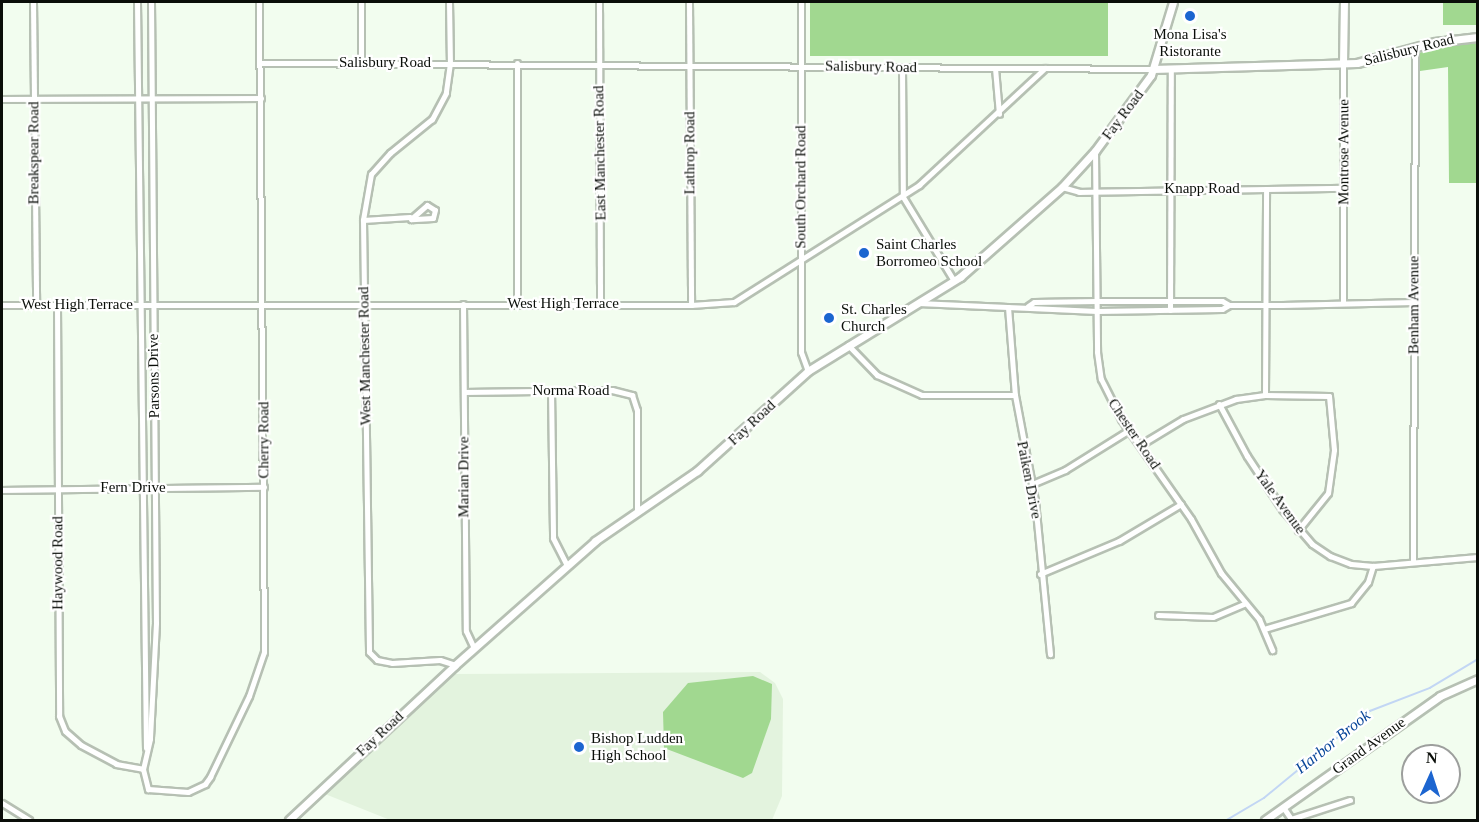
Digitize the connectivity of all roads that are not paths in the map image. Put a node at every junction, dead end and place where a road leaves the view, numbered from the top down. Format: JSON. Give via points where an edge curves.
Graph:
{"nodes":[{"id":1,"x":33,"y":2,"type":"edge"},
{"id":2,"x":137,"y":2,"type":"edge"},
{"id":3,"x":151,"y":2,"type":"edge"},
{"id":4,"x":259,"y":2,"type":"edge"},
{"id":5,"x":362,"y":2,"type":"edge"},
{"id":6,"x":449,"y":2,"type":"edge"},
{"id":7,"x":599,"y":2,"type":"edge"},
{"id":8,"x":689,"y":2,"type":"edge"},
{"id":9,"x":801,"y":2,"type":"edge"},
{"id":10,"x":1173,"y":2,"type":"edge"},
{"id":11,"x":1344,"y":2,"type":"edge"},
{"id":12,"x":1478,"y":37,"type":"edge"},
{"id":13,"x":1415,"y":48,"type":"junction"},
{"id":14,"x":260,"y":63,"type":"junction"},
{"id":15,"x":361,"y":63,"type":"junction"},
{"id":16,"x":450,"y":63,"type":"junction"},
{"id":17,"x":517,"y":63,"type":"junction"},
{"id":18,"x":599,"y":64,"type":"junction"},
{"id":19,"x":1343,"y":64,"type":"junction"},
{"id":20,"x":690,"y":65,"type":"junction"},
{"id":21,"x":800,"y":66,"type":"junction"},
{"id":22,"x":902,"y":68,"type":"junction"},
{"id":23,"x":994,"y":68,"type":"junction"},
{"id":24,"x":1045,"y":68,"type":"junction"},
{"id":25,"x":1154,"y":69,"type":"junction"},
{"id":26,"x":1172,"y":69,"type":"junction"},
{"id":27,"x":137,"y":98,"type":"junction"},
{"id":28,"x":152,"y":98,"type":"junction"},
{"id":29,"x":261,"y":98,"type":"junction"},
{"id":30,"x":2,"y":99,"type":"edge"},
{"id":31,"x":34,"y":99,"type":"junction"},
{"id":32,"x":999,"y":114,"type":"junction"},
{"id":33,"x":1095,"y":151,"type":"junction"},
{"id":34,"x":1062,"y":188,"type":"junction"},
{"id":35,"x":1344,"y":188,"type":"junction"},
{"id":36,"x":1266,"y":189,"type":"junction"},
{"id":37,"x":1170,"y":190,"type":"junction"},
{"id":38,"x":1098,"y":192,"type":"junction"},
{"id":39,"x":903,"y":197,"type":"junction"},
{"id":40,"x":152,"y":211,"type":"junction"},
{"id":41,"x":138,"y":212,"type":"junction"},
{"id":42,"x":410,"y":217,"type":"dead end"},
{"id":43,"x":363,"y":220,"type":"junction"},
{"id":44,"x":802,"y":261,"type":"junction"},
{"id":45,"x":954,"y":281,"type":"junction"},
{"id":46,"x":1097,"y":301,"type":"junction"},
{"id":47,"x":1170,"y":301,"type":"junction"},
{"id":48,"x":1414,"y":302,"type":"junction"},
{"id":49,"x":918,"y":303,"type":"junction"},
{"id":50,"x":1343,"y":303,"type":"junction"},
{"id":51,"x":139,"y":304,"type":"junction"},
{"id":52,"x":364,"y":304,"type":"junction"},
{"id":53,"x":463,"y":304,"type":"junction"},
{"id":54,"x":518,"y":304,"type":"junction"},
{"id":55,"x":2,"y":305,"type":"edge"},
{"id":56,"x":36,"y":305,"type":"junction"},
{"id":57,"x":57,"y":305,"type":"junction"},
{"id":58,"x":153,"y":305,"type":"junction"},
{"id":59,"x":263,"y":305,"type":"junction"},
{"id":60,"x":600,"y":305,"type":"junction"},
{"id":61,"x":691,"y":305,"type":"junction"},
{"id":62,"x":1229,"y":305,"type":"junction"},
{"id":63,"x":1266,"y":305,"type":"junction"},
{"id":64,"x":1028,"y":306,"type":"junction"},
{"id":65,"x":1008,"y":307,"type":"junction"},
{"id":66,"x":1170,"y":310,"type":"junction"},
{"id":67,"x":1097,"y":311,"type":"junction"},
{"id":68,"x":848,"y":345,"type":"junction"},
{"id":69,"x":808,"y":371,"type":"junction"},
{"id":70,"x":551,"y":390,"type":"junction"},
{"id":71,"x":464,"y":392,"type":"junction"},
{"id":72,"x":1015,"y":395,"type":"junction"},
{"id":73,"x":1265,"y":395,"type":"junction"},
{"id":74,"x":1219,"y":404,"type":"junction"},
{"id":75,"x":1129,"y":430,"type":"junction"},
{"id":76,"x":1140,"y":445,"type":"junction"},
{"id":77,"x":1032,"y":484,"type":"junction"},
{"id":78,"x":264,"y":487,"type":"junction"},
{"id":79,"x":142,"y":488,"type":"junction"},
{"id":80,"x":155,"y":488,"type":"junction"},
{"id":81,"x":58,"y":489,"type":"junction"},
{"id":82,"x":2,"y":490,"type":"edge"},
{"id":83,"x":1181,"y":504,"type":"junction"},
{"id":84,"x":637,"y":511,"type":"junction"},
{"id":85,"x":1298,"y":530,"type":"junction"},
{"id":86,"x":1478,"y":557,"type":"edge"},
{"id":87,"x":1413,"y":562,"type":"junction"},
{"id":88,"x":567,"y":566,"type":"junction"},
{"id":89,"x":1373,"y":566,"type":"junction"},
{"id":90,"x":1040,"y":574,"type":"junction"},
{"id":91,"x":1244,"y":604,"type":"junction"},
{"id":92,"x":1158,"y":615,"type":"dead end"},
{"id":93,"x":1264,"y":629,"type":"junction"},
{"id":94,"x":474,"y":648,"type":"junction"},
{"id":95,"x":1272,"y":650,"type":"dead end"},
{"id":96,"x":1050,"y":654,"type":"dead end"},
{"id":97,"x":155,"y":657,"type":"junction"},
{"id":98,"x":142,"y":658,"type":"junction"},
{"id":99,"x":455,"y":665,"type":"junction"},
{"id":100,"x":1478,"y":679,"type":"edge"},
{"id":101,"x":146,"y":748,"type":"junction"},
{"id":102,"x":143,"y":769,"type":"junction"},
{"id":103,"x":1350,"y":800,"type":"dead end"},
{"id":104,"x":2,"y":803,"type":"edge"},
{"id":105,"x":1283,"y":807,"type":"junction"},
{"id":106,"x":29,"y":820,"type":"edge"},
{"id":107,"x":289,"y":820,"type":"edge"},
{"id":108,"x":1265,"y":820,"type":"edge"}],
"edges":[{"from":1,"to":31,"type":"street","name":"Breakspear Road"},
{"from":2,"to":27,"type":"street","name":"Parsons Drive"},
{"from":3,"to":28,"type":"street","name":"Parsons Drive"},
{"from":4,"to":14,"type":"street","name":"Cherry Road"},
{"from":5,"to":15,"type":"street"},
{"from":6,"to":16,"type":"street","name":"West Manchester Road"},
{"from":7,"to":18,"type":"street","name":"East Manchester Road"},
{"from":8,"to":20,"type":"street","name":"Lathrop Road"},
{"from":9,"to":21,"type":"street","name":"South Orchard Road"},
{"from":10,"to":25,"type":"street","name":"Fay Road"},
{"from":11,"to":19,"type":"street","name":"Montrose Avenue"},
{"from":12,"to":13,"type":"street","name":"Salisbury Road"},
{"from":13,"to":19,"type":"street","name":"Salisbury Road","via":[[1382,59]]},
{"from":13,"to":48,"type":"street","name":"Benham Avenue"},
{"from":14,"to":15,"type":"street","name":"Salisbury Road"},
{"from":14,"to":29,"type":"street","name":"Cherry Road"},
{"from":15,"to":16,"type":"street","name":"Salisbury Road"},
{"from":16,"to":17,"type":"street","name":"Salisbury Road"},
{"from":16,"to":43,"type":"street","name":"West Manchester Road","via":[[446,93],[432,119],[371,174]]},
{"from":17,"to":18,"type":"street","name":"Salisbury Road"},
{"from":17,"to":54,"type":"street"},
{"from":18,"to":20,"type":"street","name":"Salisbury Road"},
{"from":18,"to":60,"type":"street","name":"East Manchester Road"},
{"from":19,"to":26,"type":"street","name":"Salisbury Road"},
{"from":19,"to":35,"type":"street","name":"Montrose Avenue"},
{"from":20,"to":21,"type":"street","name":"Salisbury Road"},
{"from":20,"to":61,"type":"street","name":"Lathrop Road"},
{"from":21,"to":22,"type":"street","name":"Salisbury Road"},
{"from":21,"to":44,"type":"street","name":"South Orchard Road"},
{"from":22,"to":23,"type":"street","name":"Salisbury Road"},
{"from":22,"to":39,"type":"street"},
{"from":23,"to":24,"type":"street","name":"Salisbury Road"},
{"from":23,"to":32,"type":"street"},
{"from":24,"to":25,"type":"street","name":"Salisbury Road"},
{"from":24,"to":32,"type":"street","name":"West High Terrace"},
{"from":25,"to":26,"type":"street","name":"Salisbury Road"},
{"from":25,"to":33,"type":"street","name":"Fay Road"},
{"from":26,"to":37,"type":"street"},
{"from":27,"to":28,"type":"street"},
{"from":27,"to":31,"type":"street"},
{"from":27,"to":41,"type":"street","name":"Parsons Drive"},
{"from":28,"to":29,"type":"street"},
{"from":28,"to":40,"type":"street","name":"Parsons Drive"},
{"from":29,"to":59,"type":"street","name":"Cherry Road"},
{"from":30,"to":31,"type":"street"},
{"from":31,"to":56,"type":"street","name":"Breakspear Road"},
{"from":32,"to":39,"type":"street","name":"West High Terrace"},
{"from":33,"to":34,"type":"street","name":"Fay Road"},
{"from":33,"to":38,"type":"street","name":"Chester Road"},
{"from":34,"to":38,"type":"street","name":"Knapp Road"},
{"from":34,"to":45,"type":"street","name":"Fay Road"},
{"from":35,"to":36,"type":"street","name":"Knapp Road"},
{"from":35,"to":50,"type":"street","name":"Montrose Avenue"},
{"from":36,"to":37,"type":"street","name":"Knapp Road"},
{"from":36,"to":63,"type":"street"},
{"from":37,"to":38,"type":"street","name":"Knapp Road"},
{"from":37,"to":47,"type":"street"},
{"from":38,"to":46,"type":"street","name":"Chester Road"},
{"from":39,"to":44,"type":"street","name":"West High Terrace"},
{"from":39,"to":45,"type":"street"},
{"from":40,"to":41,"type":"street"},
{"from":40,"to":58,"type":"street","name":"Parsons Drive"},
{"from":41,"to":51,"type":"street","name":"Parsons Drive"},
{"from":42,"to":43,"type":"street"},
{"from":43,"to":52,"type":"street","name":"West Manchester Road"},
{"from":44,"to":61,"type":"street","name":"West High Terrace","via":[[734,302]]},
{"from":44,"to":69,"type":"street","name":"South Orchard Road","via":[[801,358]]},
{"from":45,"to":49,"type":"street","name":"Fay Road"},
{"from":46,"to":47,"type":"street"},
{"from":46,"to":64,"type":"street","via":[[1034,302]]},
{"from":46,"to":67,"type":"street","name":"Chester Road"},
{"from":47,"to":62,"type":"street","via":[[1222,301]]},
{"from":47,"to":66,"type":"street"},
{"from":48,"to":50,"type":"street"},
{"from":48,"to":87,"type":"street","name":"Benham Avenue"},
{"from":49,"to":65,"type":"street"},
{"from":49,"to":68,"type":"street","name":"Fay Road"},
{"from":50,"to":63,"type":"street"},
{"from":51,"to":57,"type":"street","name":"West High Terrace"},
{"from":51,"to":58,"type":"street","name":"West High Terrace"},
{"from":51,"to":79,"type":"street","name":"Parsons Drive"},
{"from":52,"to":53,"type":"street","name":"West High Terrace"},
{"from":52,"to":59,"type":"street","name":"West High Terrace"},
{"from":52,"to":99,"type":"street","name":"West Manchester Road","via":[[369,652],[377,660],[392,663],[440,660]]},
{"from":53,"to":54,"type":"street","name":"West High Terrace"},
{"from":53,"to":71,"type":"street","name":"Marian Drive"},
{"from":54,"to":60,"type":"street","name":"West High Terrace"},
{"from":55,"to":56,"type":"street","name":"West High Terrace"},
{"from":56,"to":57,"type":"street","name":"West High Terrace"},
{"from":57,"to":81,"type":"street","name":"Haywood Road"},
{"from":58,"to":59,"type":"street","name":"West High Terrace"},
{"from":58,"to":80,"type":"street","name":"Parsons Drive"},
{"from":59,"to":78,"type":"street","name":"Cherry Road"},
{"from":60,"to":61,"type":"street","name":"West High Terrace"},
{"from":62,"to":63,"type":"street"},
{"from":62,"to":66,"type":"street","via":[[1222,309]]},
{"from":63,"to":73,"type":"street"},
{"from":64,"to":65,"type":"street"},
{"from":64,"to":67,"type":"street"},
{"from":65,"to":72,"type":"street","name":"Paiken Drive"},
{"from":66,"to":67,"type":"street"},
{"from":67,"to":75,"type":"street","name":"Chester Road","via":[[1101,379]]},
{"from":68,"to":69,"type":"street","name":"Fay Road"},
{"from":68,"to":72,"type":"street","via":[[877,375],[922,395]]},
{"from":69,"to":84,"type":"street","name":"Fay Road","via":[[698,471]]},
{"from":70,"to":71,"type":"street","name":"Norma Road"},
{"from":70,"to":84,"type":"street","name":"Norma Road","via":[[623,391],[635,399]]},
{"from":70,"to":88,"type":"street","via":[[553,538]]},
{"from":71,"to":94,"type":"street","name":"Marian Drive","via":[[466,631]]},
{"from":72,"to":77,"type":"street","name":"Paiken Drive"},
{"from":73,"to":74,"type":"street"},
{"from":73,"to":85,"type":"street","via":[[1327,395],[1332,403],[1332,475],[1324,502]]},
{"from":74,"to":76,"type":"street","via":[[1183,419]]},
{"from":74,"to":85,"type":"street","name":"Yale Avenue","via":[[1247,456]]},
{"from":75,"to":76,"type":"street","name":"Chester Road"},
{"from":75,"to":77,"type":"street","via":[[1065,470]]},
{"from":76,"to":83,"type":"street","name":"Chester Road"},
{"from":77,"to":90,"type":"street","name":"Paiken Drive","via":[[1039,528]]},
{"from":78,"to":80,"type":"street","name":"Fern Drive"},
{"from":78,"to":102,"type":"street","name":"Cherry Road","via":[[266,627],[259,673],[205,784],[188,792],[148,789]]},
{"from":79,"to":80,"type":"street","name":"Fern Drive"},
{"from":79,"to":81,"type":"street","name":"Fern Drive"},
{"from":79,"to":98,"type":"street","name":"Parsons Drive"},
{"from":80,"to":97,"type":"street","name":"Parsons Drive"},
{"from":81,"to":82,"type":"street","name":"Fern Drive"},
{"from":81,"to":102,"type":"street","name":"Haywood Road","via":[[61,724],[70,736],[101,757]]},
{"from":83,"to":90,"type":"street","via":[[1119,541]]},
{"from":83,"to":91,"type":"street","name":"Chester Road"},
{"from":84,"to":88,"type":"street","name":"Fay Road"},
{"from":85,"to":89,"type":"street","name":"Yale Avenue","via":[[1330,556],[1351,564]]},
{"from":86,"to":87,"type":"street","name":"Yale Avenue"},
{"from":87,"to":89,"type":"street","name":"Yale Avenue"},
{"from":88,"to":94,"type":"street","name":"Fay Road"},
{"from":89,"to":93,"type":"street","via":[[1363,591],[1351,603]]},
{"from":90,"to":96,"type":"street","name":"Paiken Drive"},
{"from":91,"to":92,"type":"street","via":[[1213,617]]},
{"from":91,"to":93,"type":"street","name":"Chester Road"},
{"from":93,"to":95,"type":"street","name":"Chester Road"},
{"from":94,"to":99,"type":"street","name":"Fay Road"},
{"from":97,"to":98,"type":"street"},
{"from":97,"to":101,"type":"street","name":"Parsons Drive","via":[[150,739]]},
{"from":98,"to":101,"type":"street","name":"Parsons Drive"},
{"from":99,"to":107,"type":"street","name":"Fay Road"},
{"from":100,"to":105,"type":"street","name":"Grand Avenue","via":[[1440,696]]},
{"from":101,"to":102,"type":"street","name":"Parsons Drive"},
{"from":103,"to":105,"type":"street","via":[[1291,819]]},
{"from":104,"to":106,"type":"street"},
{"from":105,"to":108,"type":"street","name":"Grand Avenue"}]}
